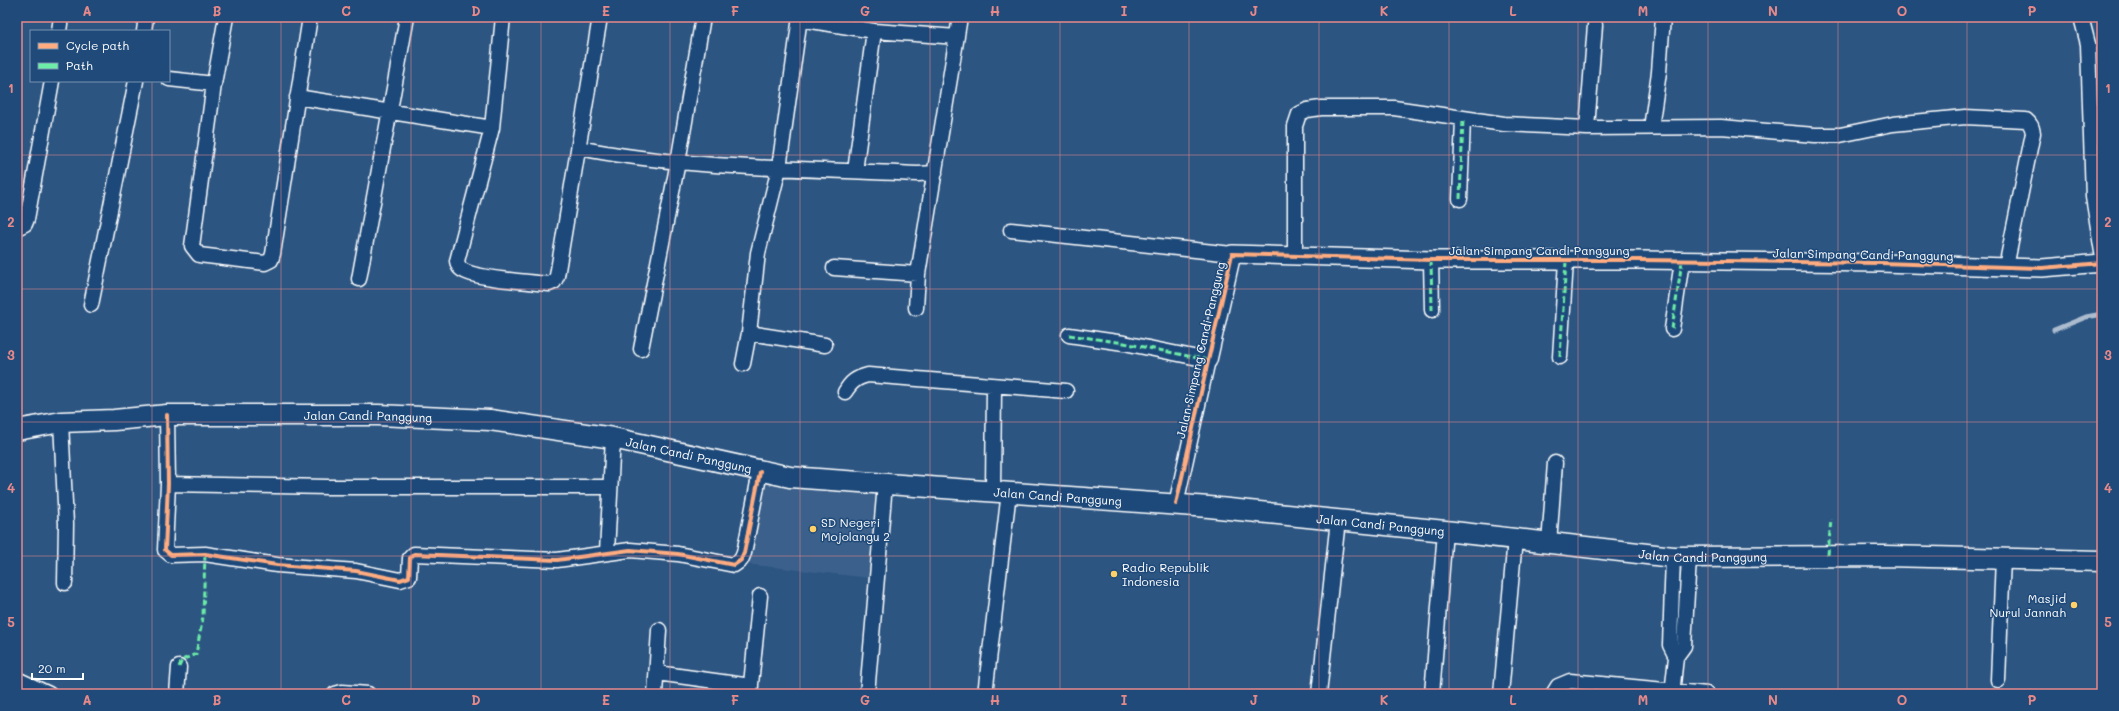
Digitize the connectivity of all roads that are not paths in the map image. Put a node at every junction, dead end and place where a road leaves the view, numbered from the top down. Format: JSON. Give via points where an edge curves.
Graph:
{"nodes":[{"id":1,"x":61,"y":17,"type":"edge"},
{"id":2,"x":146,"y":17,"type":"edge"},
{"id":3,"x":226,"y":17,"type":"edge"},
{"id":4,"x":310,"y":17,"type":"edge"},
{"id":5,"x":407,"y":17,"type":"edge"},
{"id":6,"x":503,"y":17,"type":"edge"},
{"id":7,"x":600,"y":17,"type":"edge"},
{"id":8,"x":703,"y":17,"type":"edge"},
{"id":9,"x":960,"y":17,"type":"edge"},
{"id":10,"x":1663,"y":17,"type":"edge"},
{"id":11,"x":2081,"y":17,"type":"edge"},
{"id":12,"x":800,"y":18,"type":"edge"},
{"id":13,"x":1595,"y":25,"type":"dead end"},
{"id":14,"x":59,"y":30,"type":"edge"},
{"id":15,"x":144,"y":30,"type":"edge"},
{"id":16,"x":874,"y":31,"type":"junction"},
{"id":17,"x":957,"y":37,"type":"junction"},
{"id":18,"x":170,"y":79,"type":"edge"},
{"id":19,"x":52,"y":82,"type":"edge"},
{"id":20,"x":136,"y":82,"type":"edge"},
{"id":21,"x":214,"y":84,"type":"junction"},
{"id":22,"x":297,"y":98,"type":"junction"},
{"id":23,"x":390,"y":111,"type":"junction"},
{"id":24,"x":1463,"y":119,"type":"junction"},
{"id":25,"x":492,"y":128,"type":"junction"},
{"id":26,"x":1587,"y":128,"type":"junction"},
{"id":27,"x":1651,"y":128,"type":"junction"},
{"id":28,"x":579,"y":148,"type":"junction"},
{"id":29,"x":678,"y":162,"type":"junction"},
{"id":30,"x":779,"y":168,"type":"junction"},
{"id":31,"x":855,"y":171,"type":"junction"},
{"id":32,"x":935,"y":173,"type":"junction"},
{"id":33,"x":1460,"y":199,"type":"dead end"},
{"id":34,"x":17,"y":228,"type":"edge"},
{"id":35,"x":1012,"y":230,"type":"dead end"},
{"id":36,"x":2102,"y":252,"type":"edge"},
{"id":37,"x":1232,"y":254,"type":"junction"},
{"id":38,"x":1295,"y":255,"type":"junction"},
{"id":39,"x":1431,"y":260,"type":"junction"},
{"id":40,"x":1566,"y":261,"type":"junction"},
{"id":41,"x":1682,"y":261,"type":"junction"},
{"id":42,"x":2102,"y":263,"type":"edge"},
{"id":43,"x":2006,"y":267,"type":"junction"},
{"id":44,"x":834,"y":268,"type":"dead end"},
{"id":45,"x":918,"y":274,"type":"junction"},
{"id":46,"x":359,"y":279,"type":"dead end"},
{"id":47,"x":91,"y":305,"type":"dead end"},
{"id":48,"x":916,"y":308,"type":"dead end"},
{"id":49,"x":1432,"y":310,"type":"dead end"},
{"id":50,"x":1672,"y":329,"type":"dead end"},
{"id":51,"x":750,"y":333,"type":"junction"},
{"id":52,"x":1069,"y":335,"type":"dead end"},
{"id":53,"x":825,"y":345,"type":"dead end"},
{"id":54,"x":641,"y":349,"type":"dead end"},
{"id":55,"x":1560,"y":356,"type":"dead end"},
{"id":56,"x":1208,"y":360,"type":"junction"},
{"id":57,"x":743,"y":364,"type":"dead end"},
{"id":58,"x":994,"y":386,"type":"junction"},
{"id":59,"x":1066,"y":391,"type":"dead end"},
{"id":60,"x":845,"y":392,"type":"dead end"},
{"id":61,"x":167,"y":415,"type":"junction"},
{"id":62,"x":61,"y":422,"type":"junction"},
{"id":63,"x":17,"y":430,"type":"edge"},
{"id":64,"x":613,"y":438,"type":"junction"},
{"id":65,"x":1555,"y":463,"type":"dead end"},
{"id":66,"x":760,"y":472,"type":"junction"},
{"id":67,"x":168,"y":484,"type":"junction"},
{"id":68,"x":886,"y":484,"type":"junction"},
{"id":69,"x":609,"y":487,"type":"junction"},
{"id":70,"x":1001,"y":491,"type":"junction"},
{"id":71,"x":1176,"y":504,"type":"junction"},
{"id":72,"x":1338,"y":520,"type":"junction"},
{"id":73,"x":1445,"y":531,"type":"junction"},
{"id":74,"x":1515,"y":538,"type":"junction"},
{"id":75,"x":1549,"y":544,"type":"junction"},
{"id":76,"x":607,"y":552,"type":"junction"},
{"id":77,"x":1681,"y":558,"type":"junction"},
{"id":78,"x":2003,"y":558,"type":"junction"},
{"id":79,"x":2102,"y":561,"type":"edge"},
{"id":80,"x":65,"y":583,"type":"dead end"},
{"id":81,"x":760,"y":596,"type":"dead end"},
{"id":82,"x":659,"y":630,"type":"dead end"},
{"id":83,"x":179,"y":667,"type":"dead end"},
{"id":84,"x":657,"y":673,"type":"junction"},
{"id":85,"x":17,"y":680,"type":"edge"},
{"id":86,"x":1998,"y":680,"type":"dead end"},
{"id":87,"x":750,"y":690,"type":"edge"},
{"id":88,"x":1672,"y":692,"type":"edge"},
{"id":89,"x":49,"y":694,"type":"edge"},
{"id":90,"x":177,"y":694,"type":"edge"},
{"id":91,"x":335,"y":694,"type":"edge"},
{"id":92,"x":368,"y":694,"type":"edge"},
{"id":93,"x":654,"y":694,"type":"edge"},
{"id":94,"x":867,"y":694,"type":"edge"},
{"id":95,"x":985,"y":694,"type":"edge"},
{"id":96,"x":1319,"y":694,"type":"edge"},
{"id":97,"x":1432,"y":694,"type":"edge"},
{"id":98,"x":1501,"y":694,"type":"edge"},
{"id":99,"x":1553,"y":694,"type":"edge"},
{"id":100,"x":1707,"y":694,"type":"edge"}],
"edges":[{"from":1,"to":14,"type":"street"},
{"from":2,"to":15,"type":"street"},
{"from":3,"to":21,"type":"street"},
{"from":4,"to":22,"type":"street"},
{"from":5,"to":23,"type":"street"},
{"from":6,"to":25,"type":"street"},
{"from":7,"to":28,"type":"street"},
{"from":8,"to":29,"type":"street"},
{"from":9,"to":17,"type":"street"},
{"from":10,"to":27,"type":"street"},
{"from":11,"to":36,"type":"street","via":[[2088,44],[2094,197]]},
{"from":12,"to":16,"type":"street"},
{"from":12,"to":30,"type":"street"},
{"from":13,"to":26,"type":"street"},
{"from":16,"to":17,"type":"street"},
{"from":16,"to":31,"type":"street"},
{"from":17,"to":32,"type":"street"},
{"from":18,"to":21,"type":"street"},
{"from":19,"to":34,"type":"street","via":[[27,219],[25,224]]},
{"from":20,"to":47,"type":"street"},
{"from":21,"to":22,"type":"street","via":[[192,240],[193,249],[200,255],[260,263],[271,260]]},
{"from":22,"to":23,"type":"street"},
{"from":23,"to":25,"type":"street"},
{"from":23,"to":46,"type":"street"},
{"from":24,"to":26,"type":"street","via":[[1504,124]]},
{"from":24,"to":33,"type":"street"},
{"from":24,"to":38,"type":"street","via":[[1394,108],[1321,108],[1300,114],[1296,126]]},
{"from":25,"to":28,"type":"street","via":[[457,256],[460,269],[485,276],[549,284],[557,279]]},
{"from":26,"to":27,"type":"street"},
{"from":27,"to":43,"type":"street","via":[[1722,127],[1840,135],[1893,124],[1965,117],[2026,120],[2030,123],[2033,133]]},
{"from":28,"to":29,"type":"street","via":[[618,156]]},
{"from":29,"to":30,"type":"street"},
{"from":29,"to":54,"type":"street"},
{"from":30,"to":31,"type":"street"},
{"from":30,"to":51,"type":"street","via":[[758,253]]},
{"from":31,"to":32,"type":"street"},
{"from":32,"to":45,"type":"street"},
{"from":35,"to":37,"type":"street"},
{"from":37,"to":38,"type":"street","name":"Jalan Simpang Candi Panggung"},
{"from":37,"to":56,"type":"street","name":"Jalan Simpang Candi Panggung"},
{"from":38,"to":39,"type":"street","name":"Jalan Simpang Candi Panggung"},
{"from":39,"to":40,"type":"street","name":"Jalan Simpang Candi Panggung"},
{"from":39,"to":49,"type":"street"},
{"from":40,"to":41,"type":"street","name":"Jalan Simpang Candi Panggung"},
{"from":40,"to":55,"type":"street"},
{"from":41,"to":43,"type":"street","name":"Jalan Simpang Candi Panggung"},
{"from":41,"to":50,"type":"street"},
{"from":42,"to":43,"type":"street","name":"Jalan Simpang Candi Panggung","via":[[2042,268]]},
{"from":44,"to":45,"type":"street"},
{"from":45,"to":48,"type":"street"},
{"from":51,"to":53,"type":"street"},
{"from":51,"to":57,"type":"street"},
{"from":52,"to":56,"type":"street"},
{"from":56,"to":71,"type":"street","name":"Jalan Simpang Candi Panggung"},
{"from":58,"to":59,"type":"street"},
{"from":58,"to":60,"type":"street","via":[[868,375],[857,378]]},
{"from":58,"to":70,"type":"street"},
{"from":61,"to":62,"type":"main road","name":"Jalan Candi Panggung"},
{"from":61,"to":64,"type":"main road","name":"Jalan Candi Panggung","via":[[378,415],[490,420]]},
{"from":61,"to":67,"type":"street"},
{"from":62,"to":63,"type":"main road","name":"Jalan Candi Panggung"},
{"from":62,"to":80,"type":"street","via":[[66,524]]},
{"from":64,"to":66,"type":"main road","name":"Jalan Candi Panggung"},
{"from":64,"to":69,"type":"street"},
{"from":65,"to":75,"type":"street"},
{"from":66,"to":68,"type":"main road","name":"Jalan Candi Panggung","via":[[790,477]]},
{"from":66,"to":76,"type":"street","via":[[744,554],[734,565],[678,554],[630,550]]},
{"from":67,"to":69,"type":"street"},
{"from":67,"to":76,"type":"street","via":[[165,550],[171,555],[205,554],[277,565],[356,571],[400,580],[408,577],[410,558],[414,554],[557,560]]},
{"from":68,"to":70,"type":"main road","name":"Jalan Candi Panggung"},
{"from":68,"to":94,"type":"street"},
{"from":69,"to":76,"type":"street"},
{"from":70,"to":71,"type":"main road","name":"Jalan Candi Panggung"},
{"from":70,"to":95,"type":"street"},
{"from":71,"to":72,"type":"main road","name":"Jalan Candi Panggung"},
{"from":72,"to":73,"type":"main road","name":"Jalan Candi Panggung"},
{"from":72,"to":96,"type":"street"},
{"from":73,"to":74,"type":"main road","name":"Jalan Candi Panggung"},
{"from":73,"to":97,"type":"street"},
{"from":74,"to":75,"type":"main road","name":"Jalan Candi Panggung"},
{"from":74,"to":98,"type":"street"},
{"from":75,"to":77,"type":"main road","name":"Jalan Candi Panggung"},
{"from":77,"to":78,"type":"main road","name":"Jalan Candi Panggung","via":[[1835,555]]},
{"from":77,"to":88,"type":"street","via":[[1684,646],[1676,657]]},
{"from":78,"to":79,"type":"main road","name":"Jalan Candi Panggung"},
{"from":78,"to":86,"type":"street"},
{"from":81,"to":87,"type":"street"},
{"from":82,"to":84,"type":"street"},
{"from":83,"to":90,"type":"street"},
{"from":84,"to":87,"type":"street"},
{"from":84,"to":93,"type":"street"},
{"from":85,"to":89,"type":"street"},
{"from":88,"to":99,"type":"street","via":[[1570,681],[1558,686]]},
{"from":88,"to":100,"type":"street"},
{"from":91,"to":92,"type":"street"}]}
